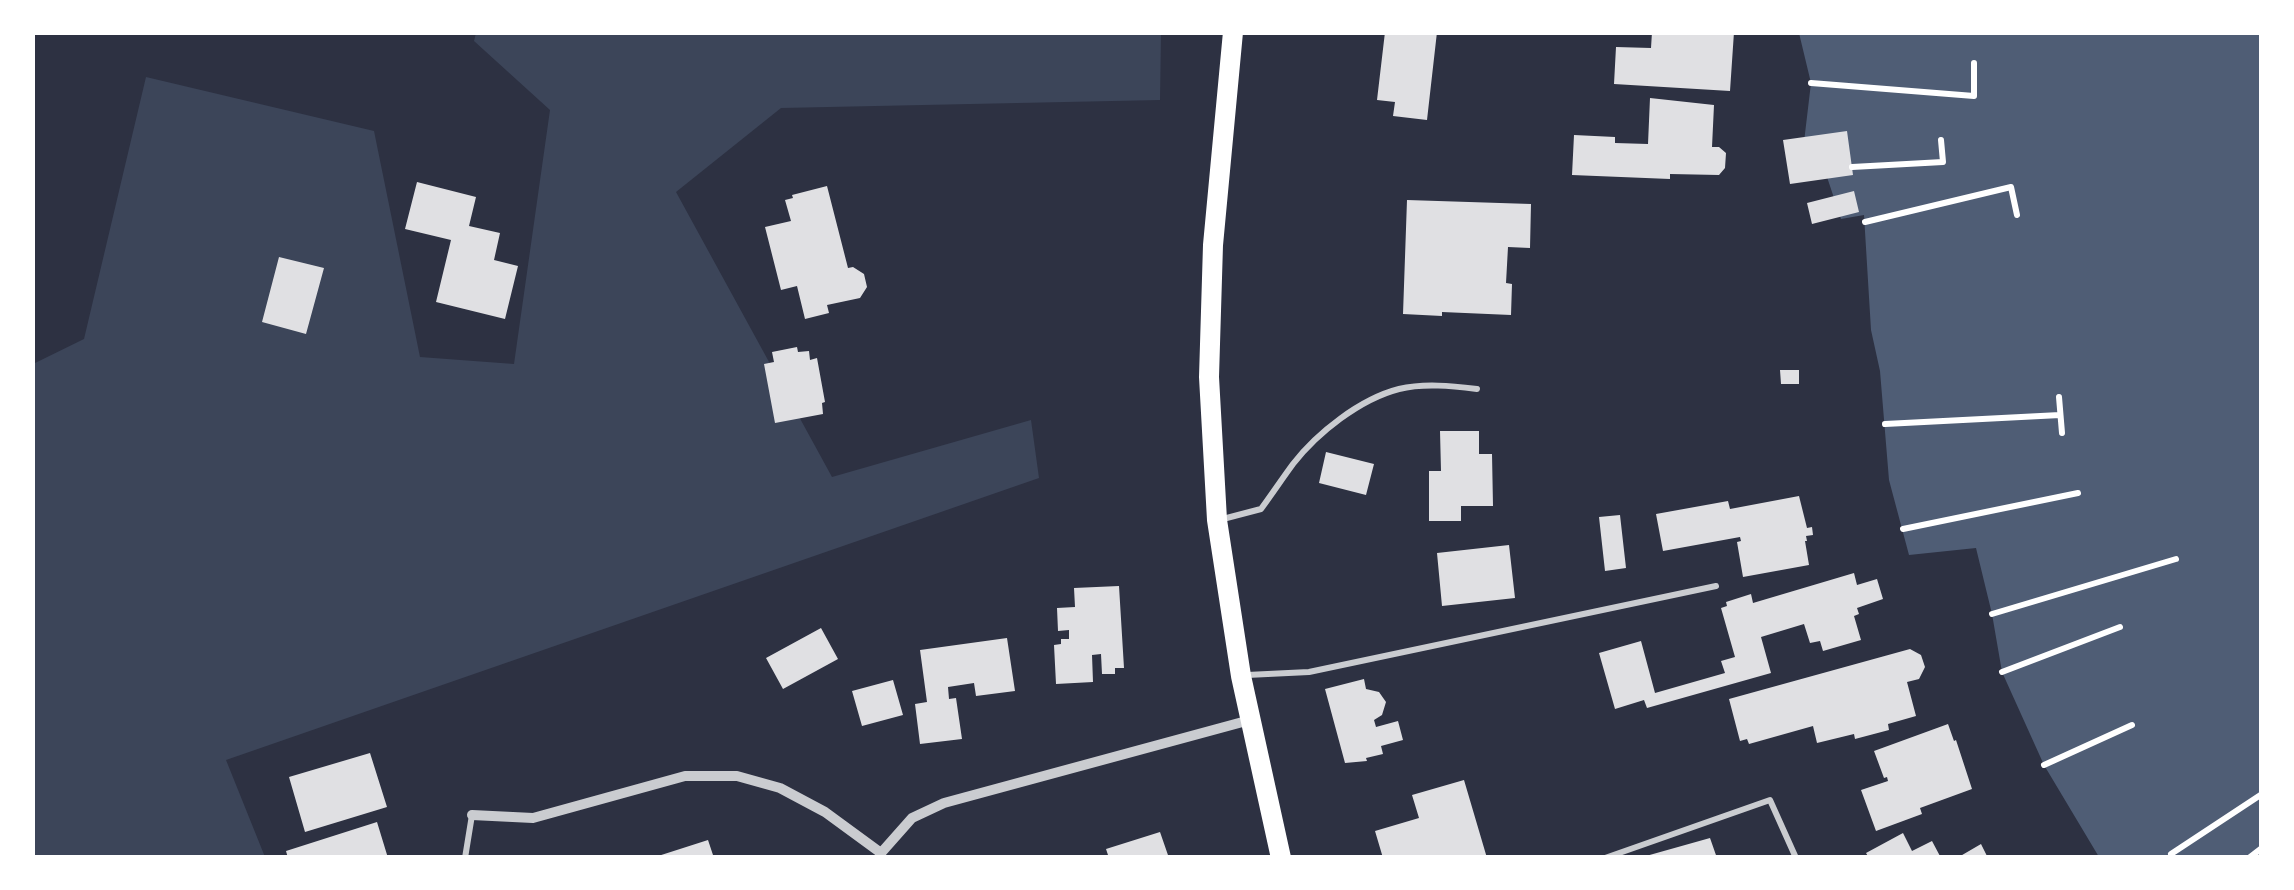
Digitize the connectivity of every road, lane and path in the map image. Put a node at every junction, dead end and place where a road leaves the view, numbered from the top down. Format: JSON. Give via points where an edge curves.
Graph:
{"nodes":[{"id":1,"x":1232,"y":32,"type":"edge"},
{"id":2,"x":1974,"y":63,"type":"dead end"},
{"id":3,"x":1812,"y":83,"type":"dead end"},
{"id":4,"x":1940,"y":140,"type":"dead end"},
{"id":5,"x":1852,"y":167,"type":"dead end"},
{"id":6,"x":2017,"y":215,"type":"dead end"},
{"id":7,"x":1865,"y":222,"type":"dead end"},
{"id":8,"x":1476,"y":388,"type":"dead end"},
{"id":9,"x":2059,"y":397,"type":"dead end"},
{"id":10,"x":2060,"y":415,"type":"junction"},
{"id":11,"x":1885,"y":424,"type":"dead end"},
{"id":12,"x":2062,"y":433,"type":"dead end"},
{"id":13,"x":2078,"y":494,"type":"dead end"},
{"id":14,"x":1217,"y":520,"type":"junction"},
{"id":15,"x":1903,"y":529,"type":"dead end"},
{"id":16,"x":2176,"y":559,"type":"dead end"},
{"id":17,"x":1716,"y":586,"type":"dead end"},
{"id":18,"x":1992,"y":614,"type":"dead end"},
{"id":19,"x":2120,"y":627,"type":"dead end"},
{"id":20,"x":2002,"y":672,"type":"dead end"},
{"id":21,"x":1241,"y":676,"type":"junction"},
{"id":22,"x":1250,"y":720,"type":"junction"},
{"id":23,"x":2132,"y":725,"type":"dead end"},
{"id":24,"x":2044,"y":765,"type":"dead end"},
{"id":25,"x":2262,"y":794,"type":"edge"},
{"id":26,"x":472,"y":815,"type":"joint"},
{"id":27,"x":2262,"y":848,"type":"edge"},
{"id":28,"x":1283,"y":853,"type":"edge"},
{"id":29,"x":2171,"y":854,"type":"dead end"},
{"id":30,"x":880,"y":855,"type":"edge"},
{"id":31,"x":466,"y":858,"type":"edge"},
{"id":32,"x":1606,"y":858,"type":"edge"},
{"id":33,"x":1796,"y":858,"type":"edge"},
{"id":34,"x":2249,"y":858,"type":"edge"}],
"edges":[{"from":1,"to":14,"type":"main road","via":[[1208,378]]},
{"from":2,"to":3,"type":"path","via":[[1974,96]]},
{"from":4,"to":5,"type":"path","via":[[1944,162]]},
{"from":6,"to":7,"type":"path","via":[[2011,188]]},
{"from":8,"to":14,"type":"lane","via":[[1398,389],[1354,408],[1295,462],[1261,509]]},
{"from":9,"to":10,"type":"path"},
{"from":10,"to":11,"type":"path"},
{"from":10,"to":12,"type":"path"},
{"from":13,"to":15,"type":"path"},
{"from":14,"to":21,"type":"main road"},
{"from":16,"to":18,"type":"path"},
{"from":17,"to":21,"type":"lane","via":[[1309,672]]},
{"from":19,"to":20,"type":"path"},
{"from":21,"to":22,"type":"main road"},
{"from":22,"to":28,"type":"main road"},
{"from":22,"to":30,"type":"street","via":[[944,804],[912,818]]},
{"from":23,"to":24,"type":"path"},
{"from":25,"to":29,"type":"path"},
{"from":26,"to":30,"type":"street","via":[[533,818],[685,776],[737,776],[810,804]]},
{"from":26,"to":31,"type":"lane"},
{"from":27,"to":34,"type":"path"},
{"from":32,"to":33,"type":"lane","via":[[1770,800]]}]}
